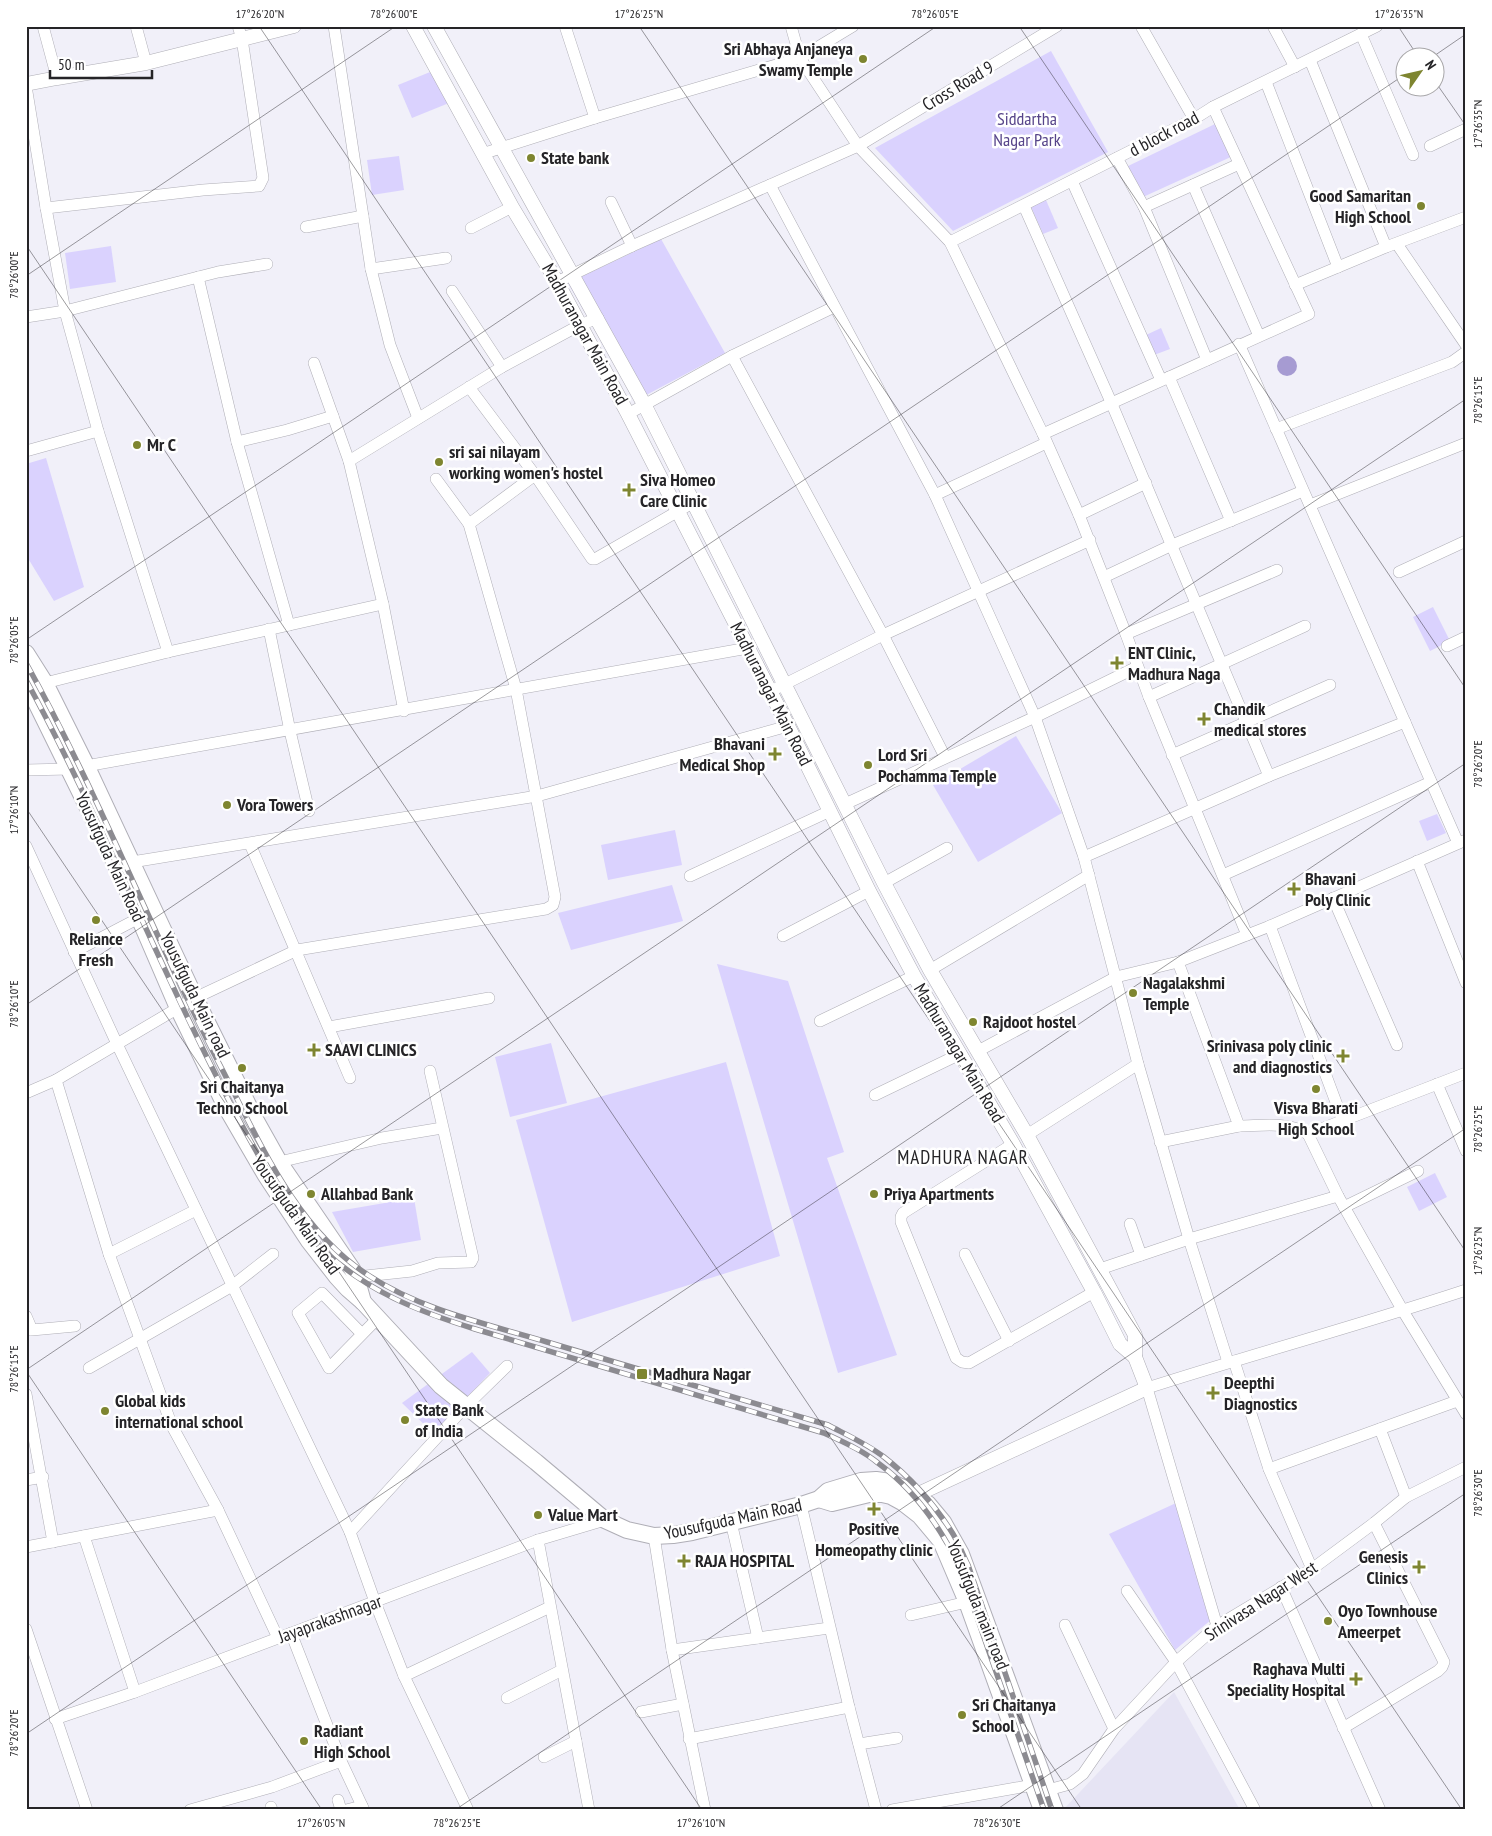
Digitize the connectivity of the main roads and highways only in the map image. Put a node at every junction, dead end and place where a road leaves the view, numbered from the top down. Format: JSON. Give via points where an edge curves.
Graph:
{"nodes":[{"id":1,"x":26,"y":653,"type":"edge"},
{"id":2,"x":27,"y":685,"type":"edge"},
{"id":3,"x":362,"y":1302,"type":"junction"},
{"id":4,"x":916,"y":1495,"type":"joint"},
{"id":5,"x":820,"y":1499,"type":"junction"},
{"id":6,"x":1040,"y":1788,"type":"junction"},
{"id":7,"x":1042,"y":1810,"type":"edge"},
{"id":8,"x":1055,"y":1810,"type":"edge"}],
"edges":[{"from":1,"to":3,"type":"main road","name":"Yousufguda Main road","via":[[45,682],[86,765],[256,1121],[279,1162],[352,1269]]},
{"from":2,"to":3,"type":"main road","name":"Yousufguda Main Road","via":[[119,871],[178,1008],[226,1107],[264,1174],[309,1240]]},
{"from":3,"to":5,"type":"main road","name":"Yousufguda Main Road","via":[[441,1386],[605,1520],[627,1530],[654,1536],[673,1535]]},
{"from":4,"to":5,"type":"main road","name":"Yousufguda Main Road","via":[[890,1482],[876,1480],[828,1491]]},
{"from":4,"to":6,"type":"main road","name":"Yousufguda main road","via":[[943,1522],[961,1554]]},
{"from":5,"to":6,"type":"main road","name":"Yousufguda Main Road","via":[[832,1503],[870,1494],[891,1496],[925,1520],[941,1541]]},
{"from":6,"to":7,"type":"main road","name":"Yousufguda Main Road"},
{"from":6,"to":8,"type":"main road","name":"Yousufguda main road"}]}
